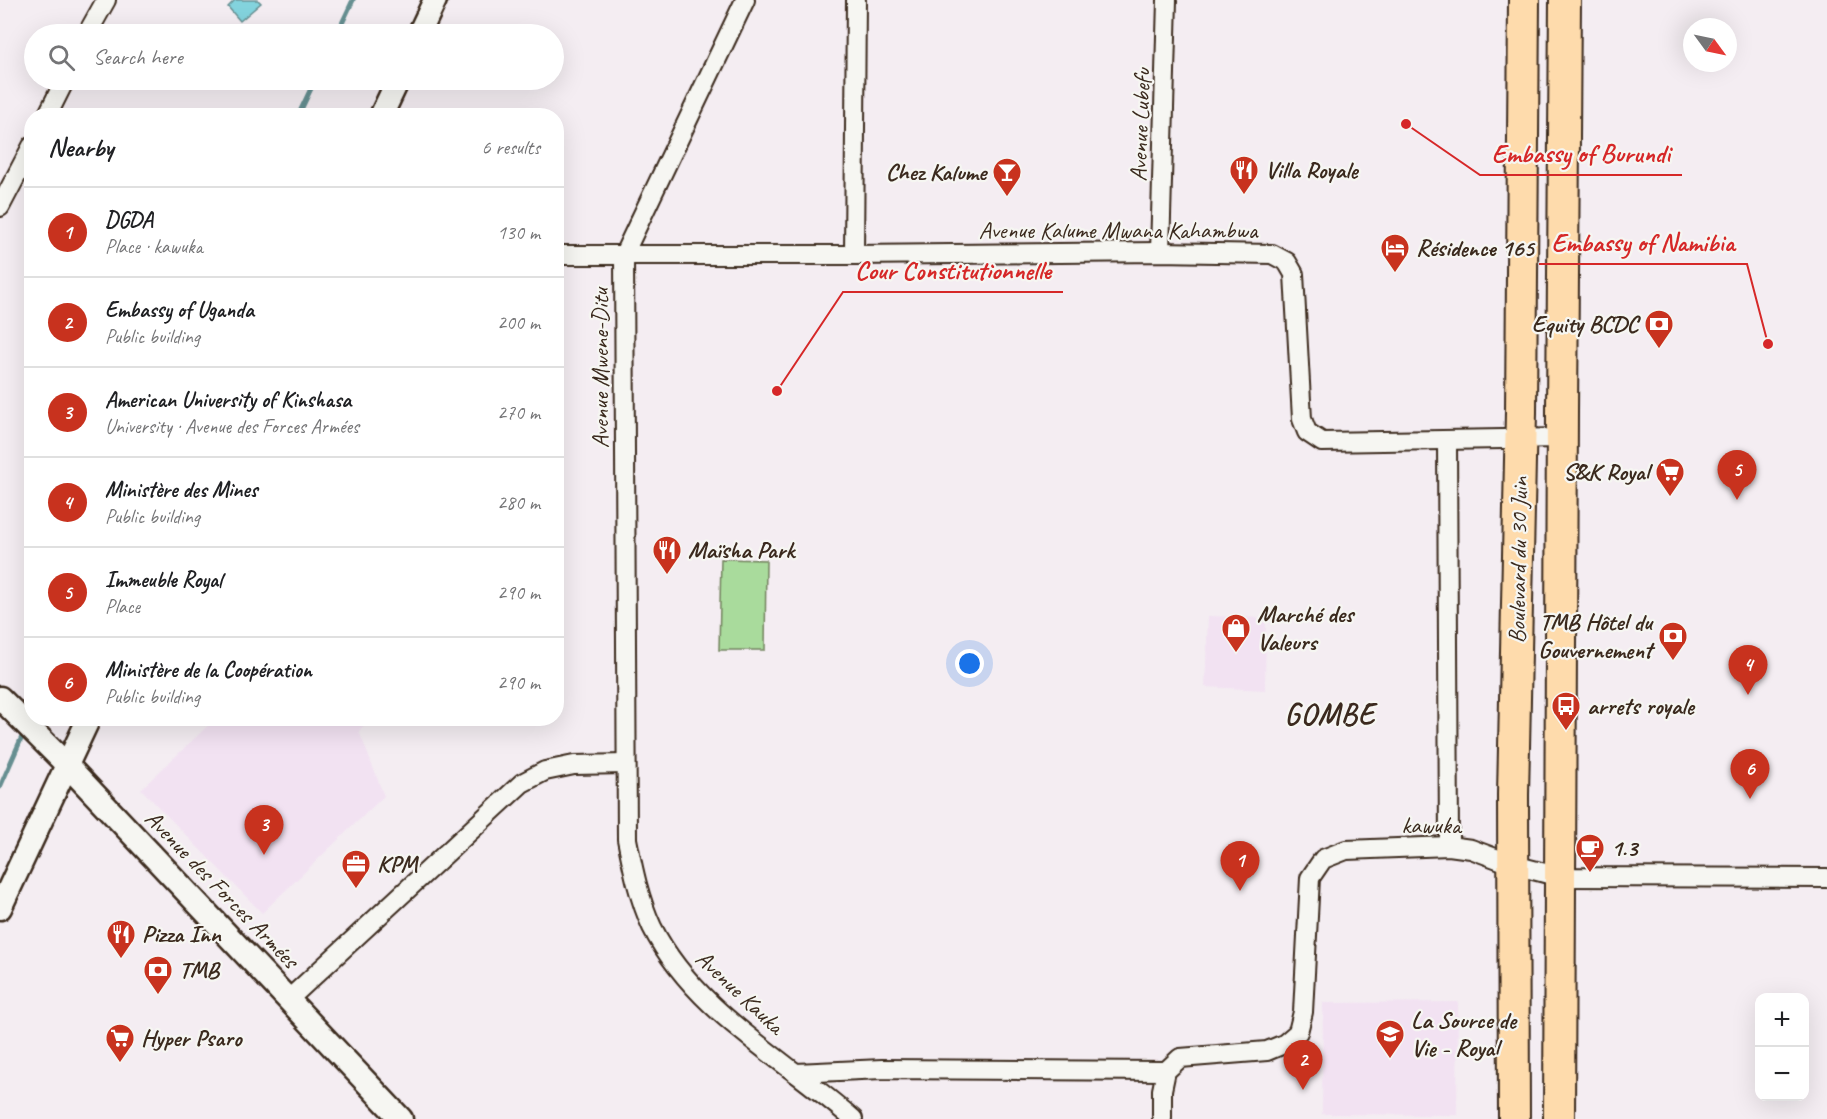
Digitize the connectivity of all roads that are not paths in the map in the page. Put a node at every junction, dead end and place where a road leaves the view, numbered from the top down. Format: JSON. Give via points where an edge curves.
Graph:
{"nodes":[{"id":1,"x":106,"y":0,"type":"edge"},
{"id":2,"x":435,"y":0,"type":"edge"},
{"id":3,"x":746,"y":0,"type":"edge"},
{"id":4,"x":856,"y":0,"type":"edge"},
{"id":5,"x":1167,"y":0,"type":"edge"},
{"id":6,"x":1524,"y":0,"type":"edge"},
{"id":7,"x":1565,"y":0,"type":"edge"},
{"id":8,"x":93,"y":24,"type":"edge"},
{"id":9,"x":424,"y":24,"type":"edge"},
{"id":10,"x":60,"y":90,"type":"edge"},
{"id":11,"x":393,"y":90,"type":"edge"},
{"id":12,"x":51,"y":108,"type":"edge"},
{"id":13,"x":385,"y":108,"type":"edge"},
{"id":14,"x":24,"y":161,"type":"edge"},
{"id":15,"x":0,"y":207,"type":"edge"},
{"id":16,"x":1160,"y":252,"type":"junction"},
{"id":17,"x":624,"y":254,"type":"junction"},
{"id":18,"x":564,"y":255,"type":"edge"},
{"id":19,"x":854,"y":255,"type":"junction"},
{"id":20,"x":1520,"y":438,"type":"junction"},
{"id":21,"x":1561,"y":438,"type":"junction"},
{"id":22,"x":1447,"y":440,"type":"junction"},
{"id":23,"x":0,"y":698,"type":"edge"},
{"id":24,"x":24,"y":722,"type":"edge"},
{"id":25,"x":28,"y":726,"type":"edge"},
{"id":26,"x":85,"y":726,"type":"edge"},
{"id":27,"x":66,"y":764,"type":"junction"},
{"id":28,"x":626,"y":764,"type":"junction"},
{"id":29,"x":1449,"y":846,"type":"junction"},
{"id":30,"x":1514,"y":865,"type":"junction"},
{"id":31,"x":1560,"y":877,"type":"junction"},
{"id":32,"x":1827,"y":878,"type":"edge"},
{"id":33,"x":0,"y":908,"type":"edge"},
{"id":34,"x":289,"y":999,"type":"junction"},
{"id":35,"x":1166,"y":1071,"type":"junction"},
{"id":36,"x":796,"y":1072,"type":"junction"},
{"id":37,"x":401,"y":1119,"type":"edge"},
{"id":38,"x":853,"y":1119,"type":"edge"},
{"id":39,"x":1162,"y":1119,"type":"edge"},
{"id":40,"x":1514,"y":1119,"type":"edge"},
{"id":41,"x":1559,"y":1119,"type":"edge"}],
"edges":[{"from":1,"to":8,"type":"street"},
{"from":2,"to":9,"type":"street"},
{"from":3,"to":17,"type":"street","name":"Avenue Mwene-Ditu"},
{"from":4,"to":19,"type":"street"},
{"from":5,"to":16,"type":"street","name":"Avenue Lubefu"},
{"from":6,"to":20,"type":"main road","name":"Boulevard du 30 Juin"},
{"from":7,"to":21,"type":"main road","name":"Boulevard du 30 Juin"},
{"from":10,"to":12,"type":"street"},
{"from":11,"to":13,"type":"street"},
{"from":14,"to":15,"type":"street"},
{"from":16,"to":19,"type":"street","name":"Avenue Kalume Mwana Kahambwa"},
{"from":16,"to":22,"type":"street","name":"Avenue Kalume Mwana Kahambwa","via":[[1272,254],[1287,262],[1294,274],[1302,419],[1307,432],[1322,442]]},
{"from":17,"to":18,"type":"street","name":"Avenue Kalume Mwana Kahambwa"},
{"from":17,"to":19,"type":"street","name":"Avenue Kalume Mwana Kahambwa"},
{"from":17,"to":28,"type":"street","name":"Avenue Mwene-Ditu"},
{"from":20,"to":21,"type":"street","name":"Avenue Kalume Mwana Kahambwa"},
{"from":20,"to":22,"type":"street","name":"Avenue Kalume Mwana Kahambwa"},
{"from":20,"to":30,"type":"main road","name":"Boulevard du 30 Juin"},
{"from":21,"to":31,"type":"main road","name":"Boulevard du 30 Juin"},
{"from":22,"to":29,"type":"street"},
{"from":23,"to":24,"type":"street","name":"Avenue des Forces Armées"},
{"from":25,"to":27,"type":"street","name":"Avenue des Forces Armées"},
{"from":26,"to":27,"type":"street"},
{"from":27,"to":33,"type":"street"},
{"from":27,"to":34,"type":"street","name":"Avenue des Forces Armées"},
{"from":28,"to":34,"type":"street","via":[[574,765],[545,771],[522,783]]},
{"from":28,"to":36,"type":"street","name":"Avenue Kauka","via":[[627,838],[638,891],[652,927],[674,962],[706,999]]},
{"from":29,"to":30,"type":"street","name":"kawuka","via":[[1471,849]]},
{"from":29,"to":35,"type":"street","name":"kawuka","via":[[1346,850],[1323,859],[1310,878],[1303,1012],[1298,1032],[1267,1051],[1180,1058]]},
{"from":30,"to":31,"type":"street","name":"kawuka"},
{"from":30,"to":40,"type":"main road","name":"Boulevard du 30 Juin"},
{"from":31,"to":32,"type":"street","name":"kawuka"},
{"from":31,"to":41,"type":"main road","name":"Boulevard du 30 Juin"},
{"from":34,"to":37,"type":"street","name":"Avenue des Forces Armées"},
{"from":35,"to":36,"type":"street"},
{"from":35,"to":39,"type":"street"},
{"from":36,"to":38,"type":"street","name":"Avenue Kauka"}]}
